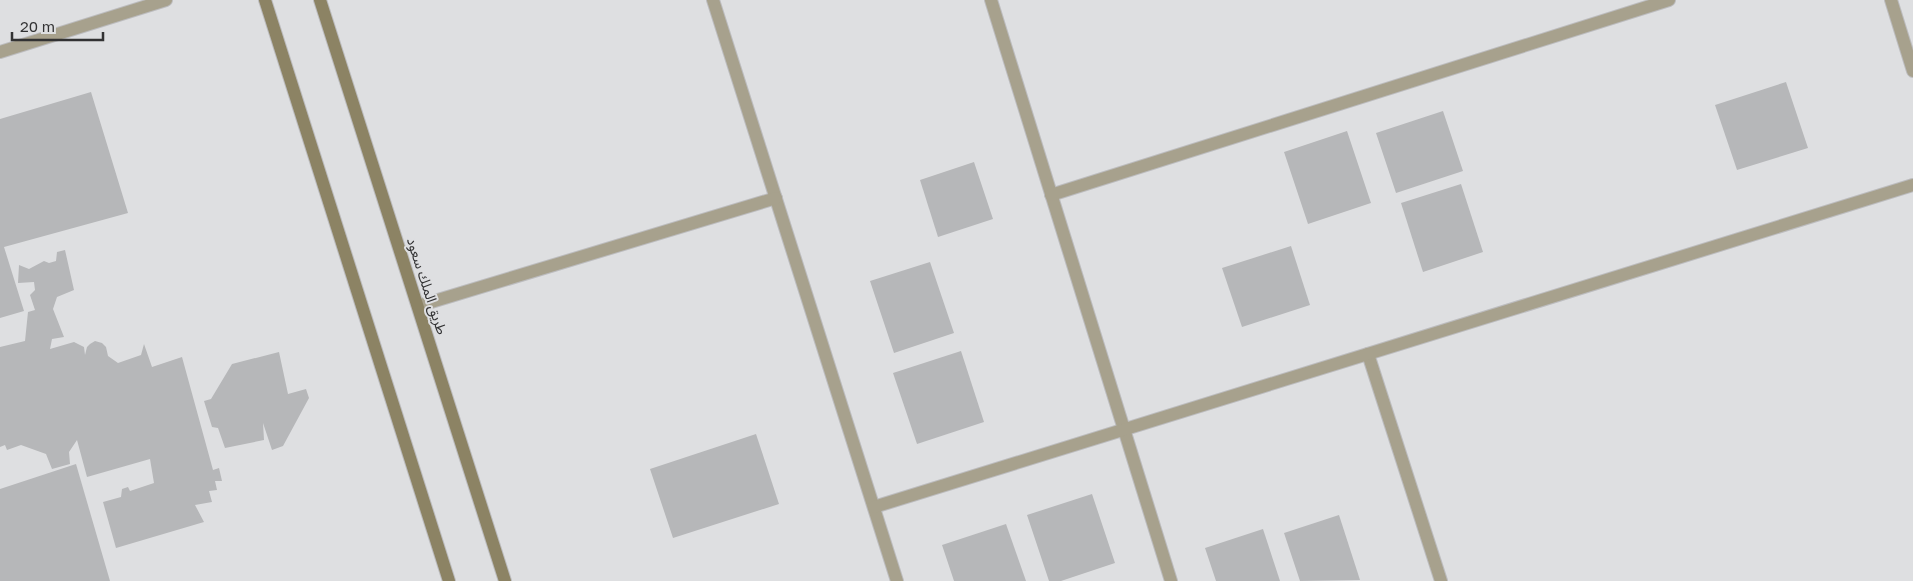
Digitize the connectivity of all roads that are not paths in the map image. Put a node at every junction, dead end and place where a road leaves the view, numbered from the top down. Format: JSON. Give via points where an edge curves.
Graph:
{"nodes":[{"id":1,"x":166,"y":0,"type":"edge"},
{"id":2,"x":265,"y":0,"type":"edge"},
{"id":3,"x":320,"y":0,"type":"edge"},
{"id":4,"x":713,"y":0,"type":"edge"},
{"id":5,"x":991,"y":0,"type":"edge"},
{"id":6,"x":1669,"y":0,"type":"edge"},
{"id":7,"x":1891,"y":0,"type":"edge"},
{"id":8,"x":0,"y":52,"type":"edge"},
{"id":9,"x":1913,"y":71,"type":"edge"},
{"id":10,"x":1913,"y":185,"type":"edge"},
{"id":11,"x":1050,"y":195,"type":"junction"},
{"id":12,"x":776,"y":198,"type":"junction"},
{"id":13,"x":418,"y":306,"type":"junction"},
{"id":14,"x":1368,"y":354,"type":"junction"},
{"id":15,"x":1123,"y":430,"type":"junction"},
{"id":16,"x":874,"y":507,"type":"junction"},
{"id":17,"x":449,"y":581,"type":"edge"},
{"id":18,"x":505,"y":581,"type":"edge"},
{"id":19,"x":897,"y":581,"type":"edge"},
{"id":20,"x":1171,"y":581,"type":"edge"},
{"id":21,"x":1441,"y":581,"type":"edge"}],
"edges":[{"from":1,"to":8,"type":"street"},
{"from":2,"to":17,"type":"street"},
{"from":3,"to":13,"type":"street","name":"طريق الملك سعود"},
{"from":4,"to":12,"type":"street"},
{"from":5,"to":11,"type":"street"},
{"from":6,"to":11,"type":"street"},
{"from":7,"to":9,"type":"street"},
{"from":10,"to":14,"type":"street"},
{"from":11,"to":15,"type":"street"},
{"from":12,"to":13,"type":"street"},
{"from":12,"to":16,"type":"street"},
{"from":13,"to":18,"type":"street","name":"طريق الملك سعود"},
{"from":14,"to":15,"type":"street"},
{"from":14,"to":21,"type":"street"},
{"from":15,"to":16,"type":"street"},
{"from":15,"to":20,"type":"street"},
{"from":16,"to":19,"type":"street"}]}
